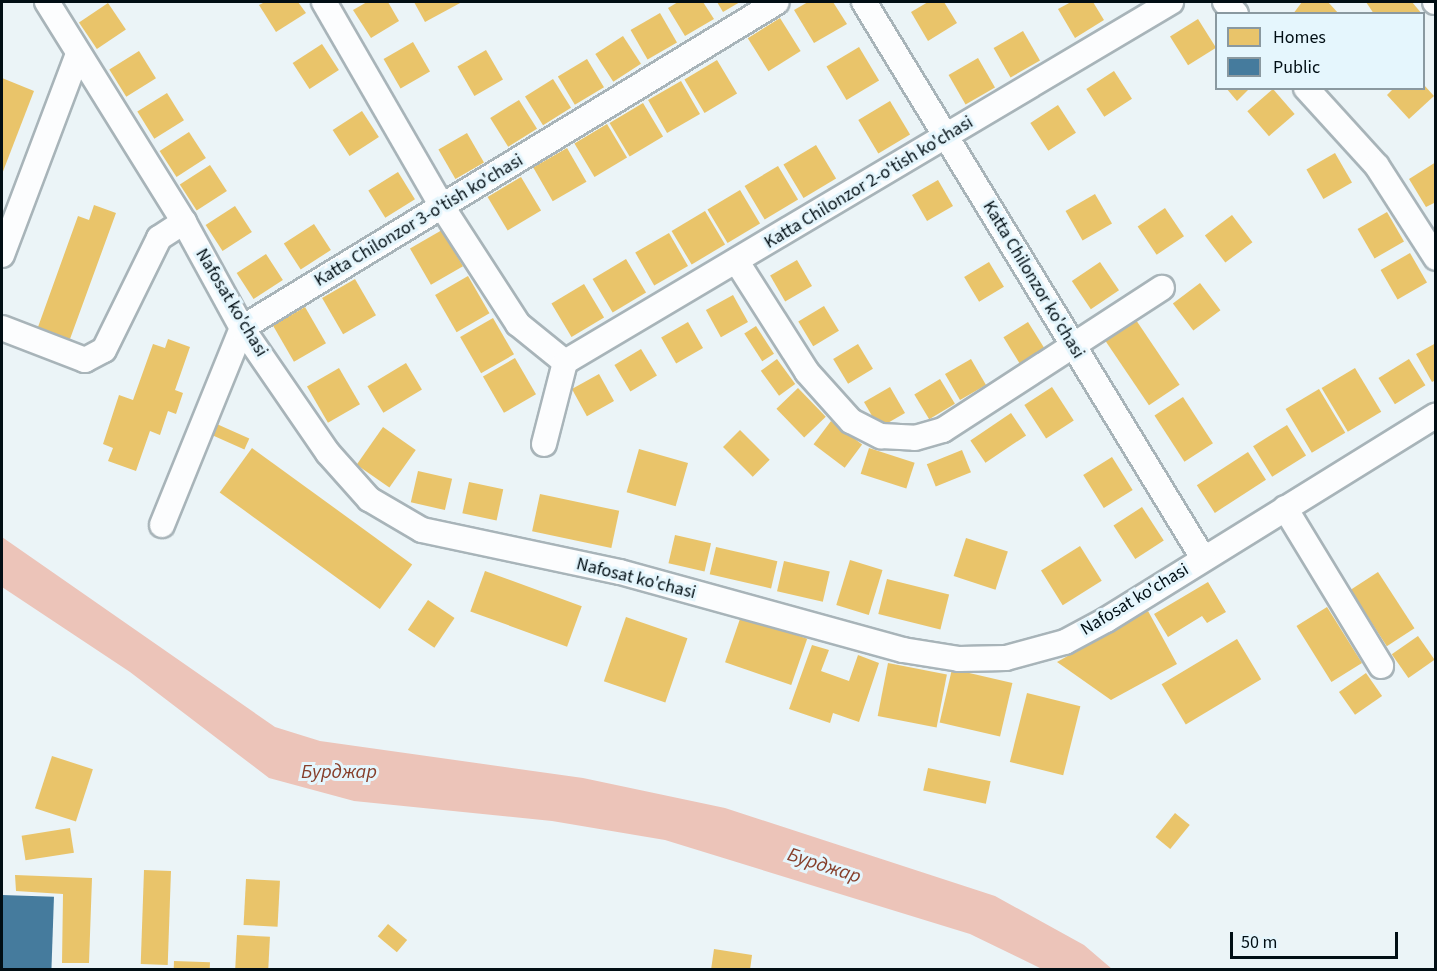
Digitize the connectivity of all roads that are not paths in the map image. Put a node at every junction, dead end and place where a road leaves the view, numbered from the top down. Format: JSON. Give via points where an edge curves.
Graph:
{"nodes":[{"id":1,"x":47,"y":2,"type":"edge"},
{"id":2,"x":324,"y":2,"type":"edge"},
{"id":3,"x":777,"y":2,"type":"edge"},
{"id":4,"x":864,"y":2,"type":"edge"},
{"id":5,"x":1171,"y":2,"type":"edge"},
{"id":6,"x":78,"y":54,"type":"junction"},
{"id":7,"x":1308,"y":90,"type":"edge"},
{"id":8,"x":946,"y":137,"type":"junction"},
{"id":9,"x":443,"y":208,"type":"junction"},
{"id":10,"x":184,"y":222,"type":"junction"},
{"id":11,"x":2,"y":255,"type":"edge"},
{"id":12,"x":1436,"y":258,"type":"edge"},
{"id":13,"x":737,"y":262,"type":"junction"},
{"id":14,"x":1162,"y":288,"type":"dead end"},
{"id":15,"x":2,"y":328,"type":"edge"},
{"id":16,"x":242,"y":328,"type":"junction"},
{"id":17,"x":1073,"y":346,"type":"junction"},
{"id":18,"x":565,"y":362,"type":"junction"},
{"id":19,"x":1436,"y":415,"type":"edge"},
{"id":20,"x":544,"y":444,"type":"dead end"},
{"id":21,"x":1285,"y":508,"type":"junction"},
{"id":22,"x":162,"y":525,"type":"dead end"},
{"id":23,"x":1203,"y":558,"type":"junction"},
{"id":24,"x":1381,"y":666,"type":"dead end"}],
"edges":[{"from":1,"to":6,"type":"street","name":"Nafosat ko'chasi"},
{"from":2,"to":9,"type":"street"},
{"from":3,"to":9,"type":"street","name":"Katta Chilonzor 3-o'tish ko'chasi"},
{"from":4,"to":8,"type":"street","name":"Katta Chilonzor ko'chasi"},
{"from":5,"to":8,"type":"street","name":"Katta Chilonzor 2-o'tish ko'chasi"},
{"from":6,"to":10,"type":"street","name":"Nafosat ko'chasi"},
{"from":6,"to":11,"type":"street"},
{"from":7,"to":12,"type":"street","via":[[1377,166]]},
{"from":8,"to":13,"type":"street","name":"Katta Chilonzor 2-o'tish ko'chasi"},
{"from":8,"to":17,"type":"street","name":"Katta Chilonzor ko'chasi"},
{"from":9,"to":16,"type":"street","name":"Katta Chilonzor 3-o'tish ko'chasi"},
{"from":9,"to":18,"type":"street","via":[[518,324]]},
{"from":10,"to":15,"type":"street","via":[[159,238],[104,350],[85,360]]},
{"from":10,"to":16,"type":"street","name":"Nafosat ko'chasi"},
{"from":13,"to":17,"type":"street","via":[[807,372],[851,421],[881,436],[915,438],[943,430]]},
{"from":13,"to":18,"type":"street","name":"Katta Chilonzor 2-o'tish ko'chasi"},
{"from":14,"to":17,"type":"street"},
{"from":16,"to":22,"type":"street"},
{"from":16,"to":23,"type":"street","name":"Nafosat ko'chasi","via":[[346,477],[369,499],[422,530],[620,572],[903,650],[959,659],[1006,658],[1065,642]]},
{"from":17,"to":23,"type":"street","name":"Katta Chilonzor ko'chasi"},
{"from":18,"to":20,"type":"street"},
{"from":19,"to":21,"type":"street","name":"Nafosat ko'chasi"},
{"from":21,"to":23,"type":"street","name":"Nafosat ko'chasi"},
{"from":21,"to":24,"type":"street"}]}
